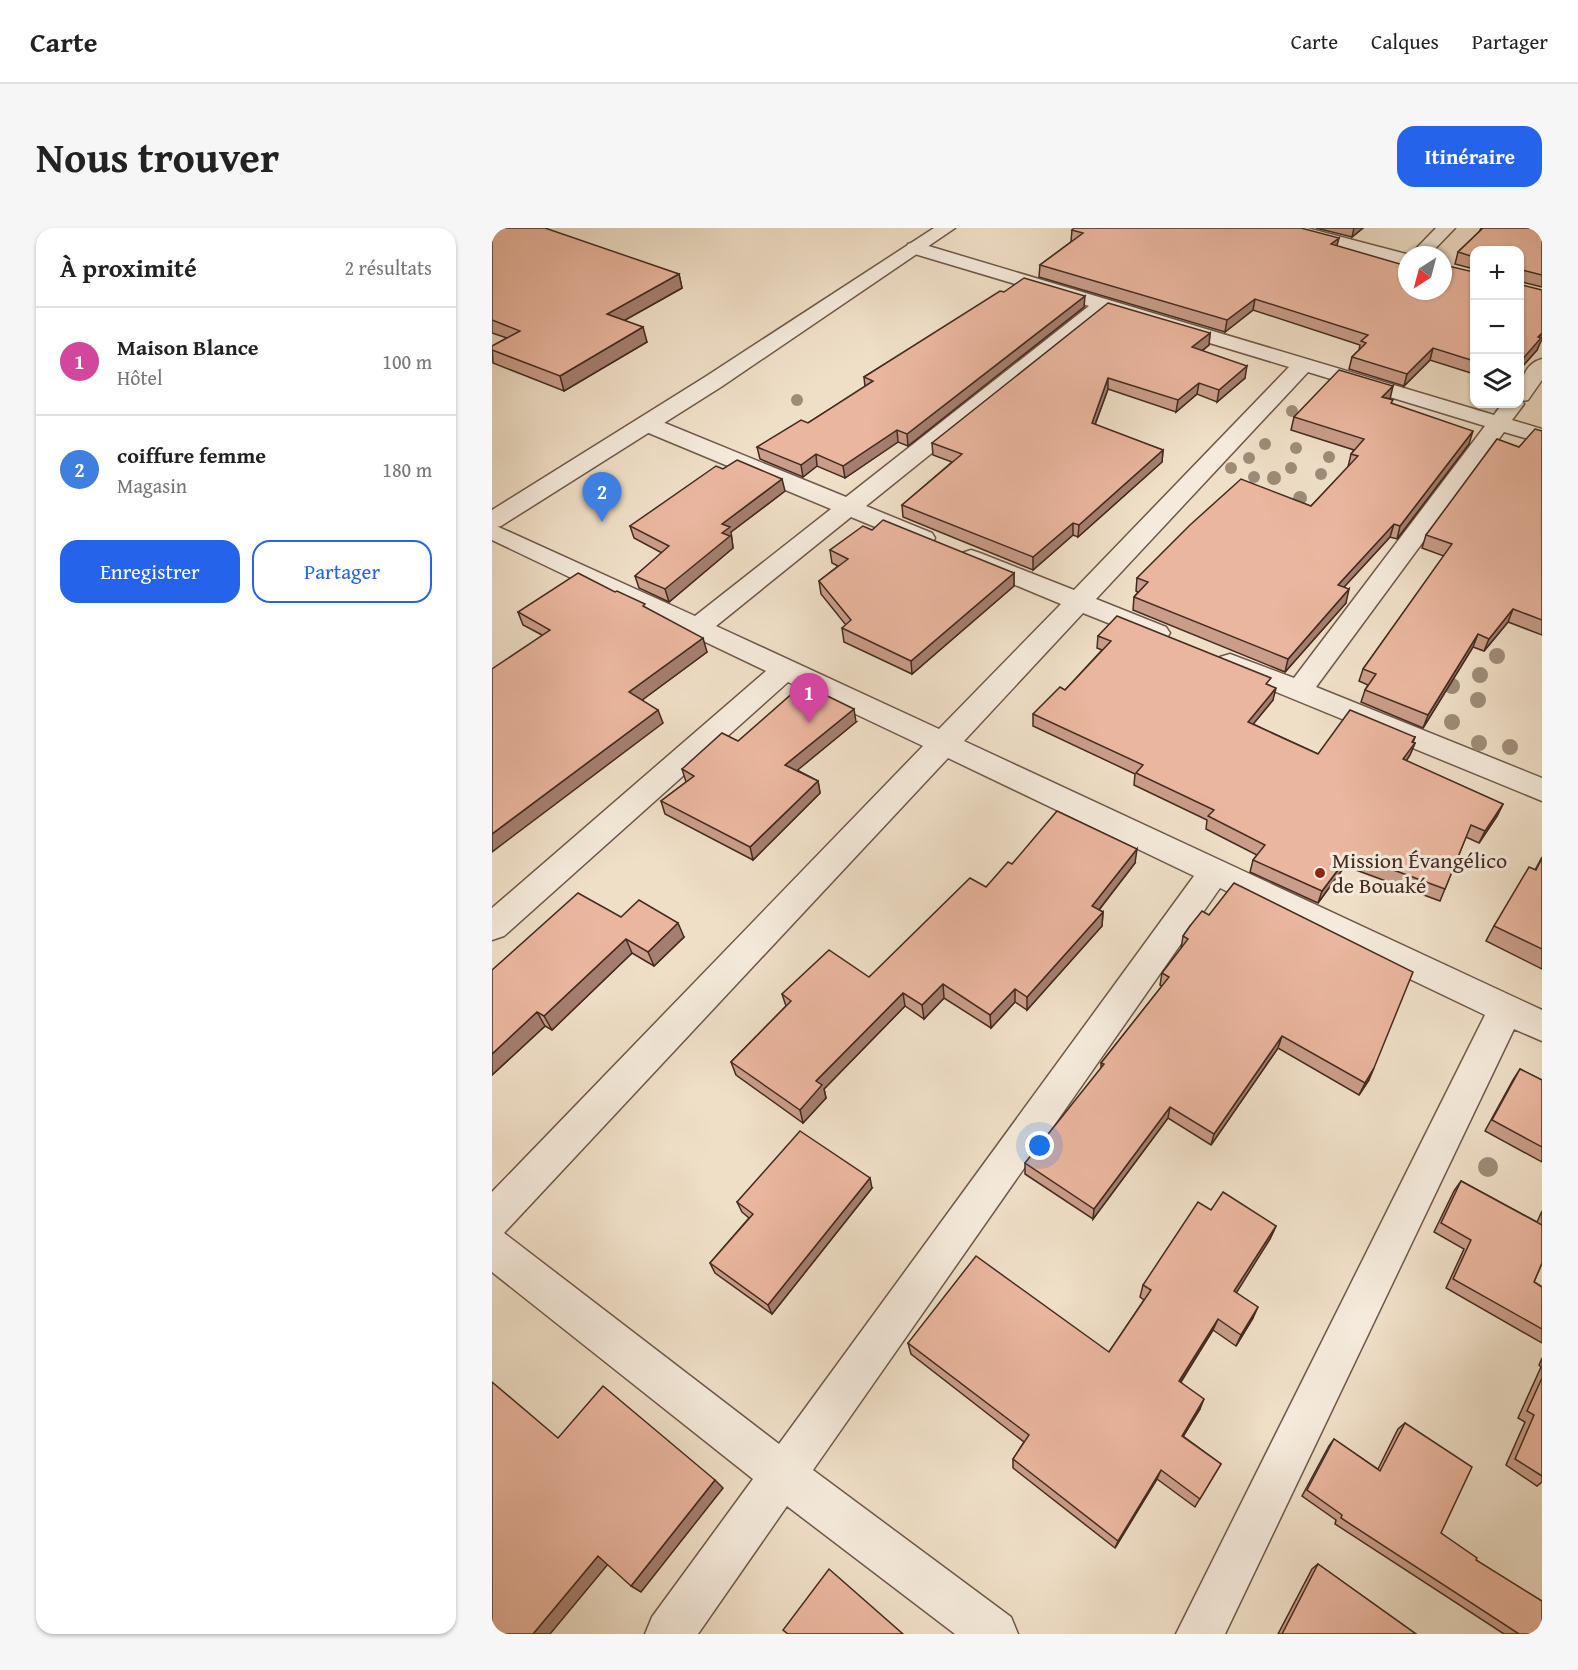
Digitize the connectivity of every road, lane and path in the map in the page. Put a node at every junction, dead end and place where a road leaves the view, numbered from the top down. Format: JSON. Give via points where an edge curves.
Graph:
{"nodes":[{"id":1,"x":946,"y":228,"type":"edge"},
{"id":2,"x":1286,"y":228,"type":"edge"},
{"id":3,"x":1446,"y":228,"type":"edge"},
{"id":4,"x":1428,"y":246,"type":"edge"},
{"id":5,"x":915,"y":248,"type":"junction"},
{"id":6,"x":1398,"y":258,"type":"edge"},
{"id":7,"x":1104,"y":304,"type":"junction"},
{"id":8,"x":1304,"y":364,"type":"junction"},
{"id":9,"x":1542,"y":365,"type":"edge"},
{"id":10,"x":1524,"y":390,"type":"edge"},
{"id":11,"x":1510,"y":408,"type":"edge"},
{"id":12,"x":1499,"y":423,"type":"junction"},
{"id":13,"x":647,"y":424,"type":"junction"},
{"id":14,"x":1542,"y":436,"type":"edge"},
{"id":15,"x":848,"y":508,"type":"junction"},
{"id":16,"x":492,"y":521,"type":"edge"},
{"id":17,"x":492,"y":531,"type":"edge"},
{"id":18,"x":1078,"y":601,"type":"junction"},
{"id":19,"x":698,"y":627,"type":"junction"},
{"id":20,"x":1178,"y":642,"type":"edge"},
{"id":21,"x":1211,"y":655,"type":"edge"},
{"id":22,"x":786,"y":669,"type":"junction"},
{"id":23,"x":1299,"y":691,"type":"junction"},
{"id":24,"x":943,"y":743,"type":"junction"},
{"id":25,"x":1542,"y":790,"type":"edge"},
{"id":26,"x":1215,"y":872,"type":"junction"},
{"id":27,"x":492,"y":927,"type":"edge"},
{"id":28,"x":1506,"y":1009,"type":"junction"},
{"id":29,"x":1542,"y":1026,"type":"edge"},
{"id":30,"x":492,"y":1219,"type":"edge"},
{"id":31,"x":492,"y":1247,"type":"edge"},
{"id":32,"x":783,"y":1475,"type":"junction"},
{"id":33,"x":669,"y":1634,"type":"edge"},
{"id":34,"x":994,"y":1634,"type":"edge"},
{"id":35,"x":1200,"y":1634,"type":"edge"}],
"edges":[{"from":1,"to":5,"type":"street"},
{"from":2,"to":6,"type":"street"},
{"from":3,"to":4,"type":"street"},
{"from":5,"to":7,"type":"street"},
{"from":5,"to":13,"type":"street"},
{"from":7,"to":8,"type":"street"},
{"from":7,"to":15,"type":"street"},
{"from":8,"to":12,"type":"street"},
{"from":8,"to":18,"type":"street"},
{"from":9,"to":10,"type":"street"},
{"from":11,"to":12,"type":"street"},
{"from":12,"to":14,"type":"street"},
{"from":12,"to":23,"type":"street"},
{"from":13,"to":15,"type":"street"},
{"from":13,"to":16,"type":"street"},
{"from":15,"to":18,"type":"street"},
{"from":15,"to":19,"type":"street"},
{"from":17,"to":19,"type":"street"},
{"from":18,"to":20,"type":"street"},
{"from":18,"to":24,"type":"street"},
{"from":19,"to":22,"type":"street"},
{"from":21,"to":23,"type":"street"},
{"from":22,"to":24,"type":"street"},
{"from":22,"to":27,"type":"street"},
{"from":23,"to":25,"type":"street"},
{"from":24,"to":26,"type":"street"},
{"from":24,"to":30,"type":"street"},
{"from":26,"to":28,"type":"street"},
{"from":26,"to":32,"type":"street"},
{"from":28,"to":29,"type":"street"},
{"from":28,"to":35,"type":"street"},
{"from":31,"to":32,"type":"street"},
{"from":32,"to":33,"type":"street"},
{"from":32,"to":34,"type":"street"}]}
